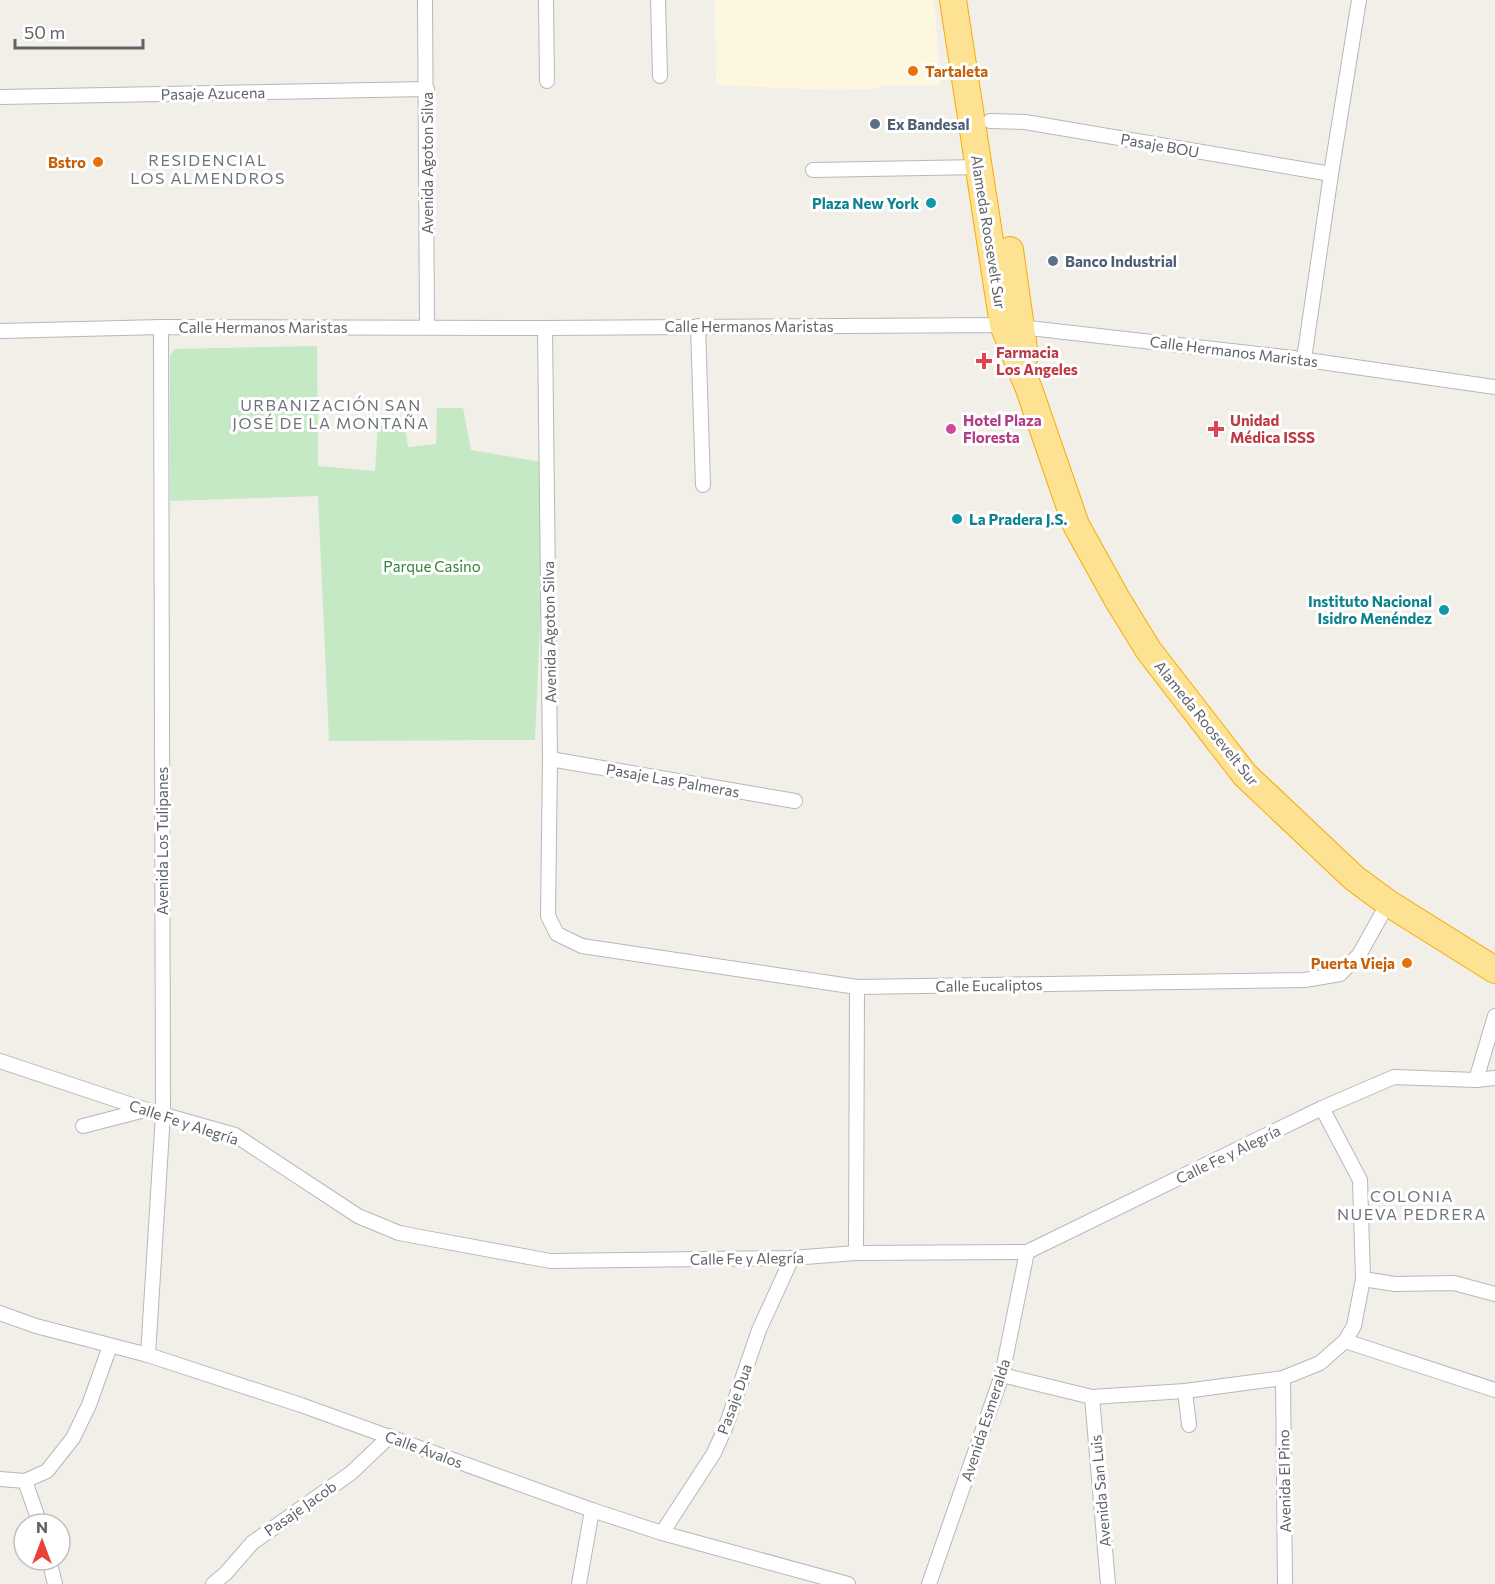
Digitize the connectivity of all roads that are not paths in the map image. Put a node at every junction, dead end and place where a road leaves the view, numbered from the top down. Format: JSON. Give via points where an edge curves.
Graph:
{"nodes":[{"id":1,"x":424,"y":0,"type":"edge"},
{"id":2,"x":546,"y":0,"type":"edge"},
{"id":3,"x":658,"y":0,"type":"edge"},
{"id":4,"x":953,"y":0,"type":"edge"},
{"id":5,"x":970,"y":0,"type":"edge"},
{"id":6,"x":1359,"y":0,"type":"edge"},
{"id":7,"x":660,"y":76,"type":"dead end"},
{"id":8,"x":547,"y":81,"type":"dead end"},
{"id":9,"x":426,"y":89,"type":"junction"},
{"id":10,"x":0,"y":97,"type":"edge"},
{"id":11,"x":990,"y":121,"type":"junction"},
{"id":12,"x":980,"y":167,"type":"junction"},
{"id":13,"x":813,"y":170,"type":"dead end"},
{"id":14,"x":1330,"y":174,"type":"junction"},
{"id":15,"x":1013,"y":325,"type":"junction"},
{"id":16,"x":698,"y":326,"type":"junction"},
{"id":17,"x":161,"y":327,"type":"junction"},
{"id":18,"x":427,"y":327,"type":"junction"},
{"id":19,"x":545,"y":328,"type":"junction"},
{"id":20,"x":0,"y":331,"type":"edge"},
{"id":21,"x":1304,"y":359,"type":"junction"},
{"id":22,"x":1495,"y":387,"type":"edge"},
{"id":23,"x":703,"y":485,"type":"dead end"},
{"id":24,"x":550,"y":759,"type":"junction"},
{"id":25,"x":795,"y":801,"type":"dead end"},
{"id":26,"x":1388,"y":903,"type":"junction"},
{"id":27,"x":557,"y":934,"type":"joint"},
{"id":28,"x":1495,"y":970,"type":"edge"},
{"id":29,"x":857,"y":987,"type":"junction"},
{"id":30,"x":1495,"y":1016,"type":"edge"},
{"id":31,"x":0,"y":1061,"type":"edge"},
{"id":32,"x":1495,"y":1078,"type":"edge"},
{"id":33,"x":1476,"y":1080,"type":"junction"},
{"id":34,"x":1322,"y":1108,"type":"junction"},
{"id":35,"x":147,"y":1110,"type":"junction"},
{"id":36,"x":163,"y":1114,"type":"junction"},
{"id":37,"x":83,"y":1126,"type":"dead end"},
{"id":38,"x":1027,"y":1252,"type":"junction"},
{"id":39,"x":856,"y":1253,"type":"junction"},
{"id":40,"x":792,"y":1258,"type":"junction"},
{"id":41,"x":1364,"y":1280,"type":"junction"},
{"id":42,"x":1495,"y":1294,"type":"edge"},
{"id":43,"x":0,"y":1313,"type":"edge"},
{"id":44,"x":1346,"y":1341,"type":"junction"},
{"id":45,"x":110,"y":1346,"type":"junction"},
{"id":46,"x":148,"y":1355,"type":"junction"},
{"id":47,"x":1002,"y":1376,"type":"junction"},
{"id":48,"x":1283,"y":1378,"type":"junction"},
{"id":49,"x":1495,"y":1390,"type":"edge"},
{"id":50,"x":1185,"y":1391,"type":"junction"},
{"id":51,"x":1092,"y":1397,"type":"junction"},
{"id":52,"x":1189,"y":1425,"type":"dead end"},
{"id":53,"x":390,"y":1436,"type":"junction"},
{"id":54,"x":0,"y":1479,"type":"edge"},
{"id":55,"x":28,"y":1488,"type":"junction"},
{"id":56,"x":592,"y":1510,"type":"junction"},
{"id":57,"x":36,"y":1512,"type":"edge"},
{"id":58,"x":662,"y":1533,"type":"junction"},
{"id":59,"x":213,"y":1584,"type":"edge"},
{"id":60,"x":579,"y":1584,"type":"edge"},
{"id":61,"x":848,"y":1584,"type":"edge"},
{"id":62,"x":929,"y":1584,"type":"edge"},
{"id":63,"x":1108,"y":1584,"type":"edge"},
{"id":64,"x":1285,"y":1584,"type":"edge"}],
"edges":[{"from":1,"to":9,"type":"street","name":"Avenida Agoton Silva"},
{"from":2,"to":8,"type":"street"},
{"from":3,"to":7,"type":"street"},
{"from":4,"to":12,"type":"highway","name":"Alameda Roosevelt Sur"},
{"from":5,"to":11,"type":"highway","name":"Alameda Roosevelt Sur"},
{"from":6,"to":14,"type":"street"},
{"from":9,"to":10,"type":"street","name":"Pasaje Azucena"},
{"from":9,"to":18,"type":"street","name":"Avenida Agoton Silva"},
{"from":11,"to":14,"type":"street","name":"Pasaje BOU","via":[[1025,122]]},
{"from":11,"to":15,"type":"highway","name":"Alameda Roosevelt Sur"},
{"from":12,"to":13,"type":"street"},
{"from":12,"to":15,"type":"highway","name":"Alameda Roosevelt Sur"},
{"from":14,"to":21,"type":"street"},
{"from":15,"to":16,"type":"street","name":"Calle Hermanos Maristas"},
{"from":15,"to":21,"type":"street","name":"Calle Hermanos Maristas"},
{"from":15,"to":26,"type":"highway","name":"Alameda Roosevelt Sur","via":[[1029,389],[1076,525],[1149,651],[1245,775],[1354,878]]},
{"from":16,"to":19,"type":"street","name":"Calle Hermanos Maristas"},
{"from":16,"to":23,"type":"street"},
{"from":17,"to":18,"type":"street","name":"Calle Hermanos Maristas"},
{"from":17,"to":20,"type":"street","name":"Calle Hermanos Maristas"},
{"from":17,"to":36,"type":"street","name":"Avenida Los Tulipanes"},
{"from":18,"to":19,"type":"street","name":"Calle Hermanos Maristas"},
{"from":19,"to":24,"type":"street","name":"Avenida Agoton Silva"},
{"from":21,"to":22,"type":"street","name":"Calle Hermanos Maristas"},
{"from":24,"to":25,"type":"street","name":"Pasaje Las Palmeras"},
{"from":24,"to":27,"type":"street","name":"Avenida Agoton Silva","via":[[548,916]]},
{"from":26,"to":28,"type":"highway","name":"Alameda Roosevelt Sur"},
{"from":26,"to":29,"type":"street","name":"Calle Eucaliptos","via":[[1359,955],[1340,974],[1305,980]]},
{"from":27,"to":29,"type":"street","name":"Calle Eucaliptos","via":[[582,946]]},
{"from":29,"to":39,"type":"street"},
{"from":30,"to":33,"type":"street"},
{"from":31,"to":35,"type":"street","name":"Calle Fe y Alegría"},
{"from":32,"to":33,"type":"street","name":"Calle Fe y Alegría"},
{"from":33,"to":34,"type":"street","name":"Calle Fe y Alegría","via":[[1394,1077]]},
{"from":34,"to":38,"type":"street","name":"Calle Fe y Alegría"},
{"from":34,"to":41,"type":"street","via":[[1360,1180]]},
{"from":35,"to":36,"type":"street","name":"Calle Fe y Alegría"},
{"from":35,"to":37,"type":"street"},
{"from":36,"to":40,"type":"street","name":"Calle Fe y Alegría","via":[[235,1135],[358,1216],[399,1233],[550,1261]]},
{"from":36,"to":46,"type":"street","name":"Avenida Los Tulipanes"},
{"from":38,"to":39,"type":"street","name":"Calle Fe y Alegría"},
{"from":38,"to":47,"type":"street","name":"Avenida Esmeralda"},
{"from":39,"to":40,"type":"street","name":"Calle Fe y Alegría"},
{"from":40,"to":58,"type":"street","name":"Pasaje Dua","via":[[759,1330],[714,1453]]},
{"from":41,"to":42,"type":"street","via":[[1454,1283]]},
{"from":41,"to":44,"type":"street","via":[[1354,1326]]},
{"from":43,"to":45,"type":"street","name":"Calle Ávalos"},
{"from":44,"to":48,"type":"street","via":[[1320,1363]]},
{"from":44,"to":49,"type":"street"},
{"from":45,"to":46,"type":"street","name":"Calle Ávalos"},
{"from":45,"to":55,"type":"street","via":[[73,1438]]},
{"from":46,"to":53,"type":"street","name":"Calle Ávalos"},
{"from":47,"to":51,"type":"street"},
{"from":47,"to":62,"type":"street","name":"Avenida Esmeralda"},
{"from":48,"to":50,"type":"street"},
{"from":48,"to":64,"type":"street","name":"Avenida El Pino"},
{"from":50,"to":51,"type":"street"},
{"from":50,"to":52,"type":"street"},
{"from":51,"to":63,"type":"street","name":"Avenida San Luis"},
{"from":53,"to":56,"type":"street","name":"Calle Ávalos"},
{"from":53,"to":59,"type":"street","name":"Pasaje Jacob","via":[[351,1473],[252,1543]]},
{"from":54,"to":55,"type":"street"},
{"from":55,"to":57,"type":"street"},
{"from":56,"to":58,"type":"street","name":"Calle Ávalos"},
{"from":56,"to":60,"type":"street"},
{"from":58,"to":61,"type":"street","name":"Calle Ávalos"}]}
